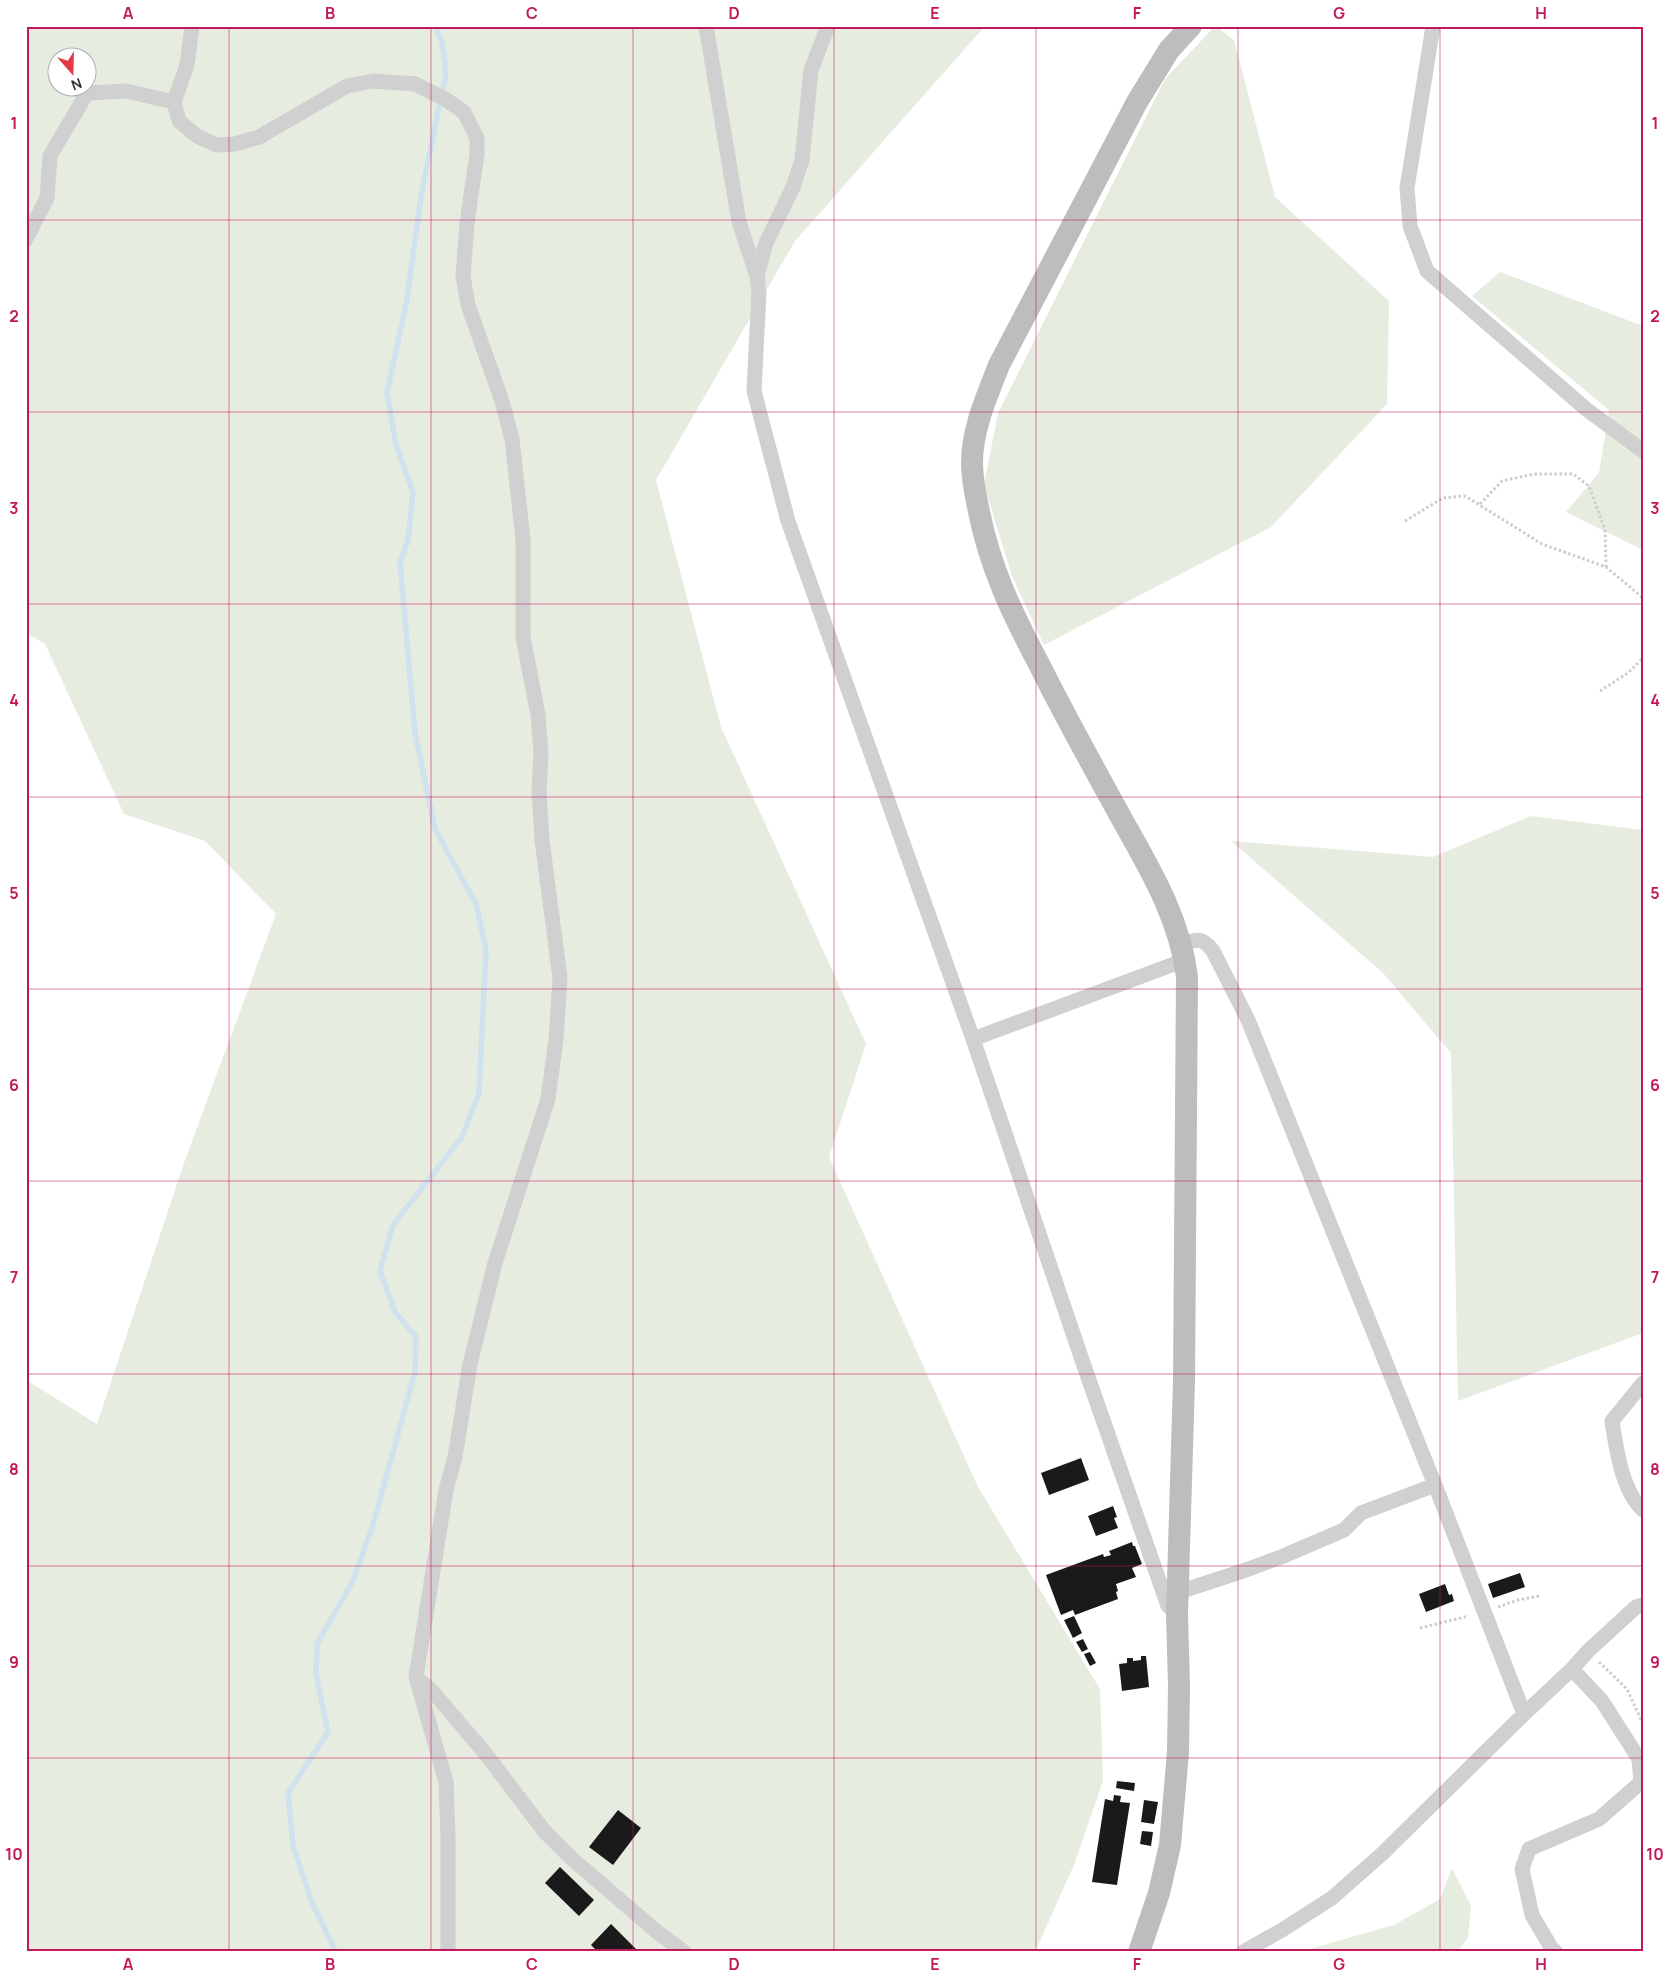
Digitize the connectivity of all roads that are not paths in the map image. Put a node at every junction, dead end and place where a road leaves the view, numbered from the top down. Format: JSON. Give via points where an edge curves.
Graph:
{"nodes":[{"id":1,"x":192,"y":26,"type":"edge"},
{"id":2,"x":706,"y":26,"type":"edge"},
{"id":3,"x":828,"y":26,"type":"edge"},
{"id":4,"x":1191,"y":26,"type":"edge"},
{"id":5,"x":1433,"y":26,"type":"edge"},
{"id":6,"x":174,"y":102,"type":"junction"},
{"id":7,"x":26,"y":239,"type":"edge"},
{"id":8,"x":757,"y":276,"type":"junction"},
{"id":9,"x":1643,"y":450,"type":"edge"},
{"id":10,"x":1183,"y":952,"type":"junction"},
{"id":11,"x":973,"y":1039,"type":"junction"},
{"id":12,"x":1643,"y":1383,"type":"edge"},
{"id":13,"x":1435,"y":1485,"type":"junction"},
{"id":14,"x":1643,"y":1510,"type":"edge"},
{"id":15,"x":1178,"y":1603,"type":"junction"},
{"id":16,"x":1643,"y":1604,"type":"edge"},
{"id":17,"x":1572,"y":1669,"type":"junction"},
{"id":18,"x":416,"y":1677,"type":"junction"},
{"id":19,"x":1524,"y":1714,"type":"junction"},
{"id":20,"x":448,"y":1952,"type":"edge"},
{"id":21,"x":684,"y":1952,"type":"edge"},
{"id":22,"x":1139,"y":1952,"type":"edge"},
{"id":23,"x":1244,"y":1952,"type":"edge"},
{"id":24,"x":1556,"y":1952,"type":"edge"}],
"edges":[{"from":1,"to":6,"type":"street","via":[[187,65]]},
{"from":2,"to":8,"type":"street","via":[[738,222]]},
{"from":3,"to":8,"type":"street","via":[[812,70],[802,160],[766,243]]},
{"from":4,"to":10,"type":"street","via":[[1169,50],[1137,102],[999,365],[974,437],[972,463],[981,524],[1004,596],[1054,696],[1152,872],[1170,911]]},
{"from":5,"to":9,"type":"street","via":[[1407,188],[1410,226],[1426,271],[1586,408]]},
{"from":6,"to":7,"type":"street","via":[[126,91],[87,93],[50,156],[47,198]]},
{"from":6,"to":18,"type":"street","via":[[179,121],[197,136],[216,144],[235,144],[259,137],[348,86],[373,81],[415,84],[464,112],[477,138],[463,276],[468,305],[512,438],[523,539],[523,637],[538,715],[542,840],[560,978],[548,1099],[495,1263],[470,1364]]},
{"from":8,"to":11,"type":"street","via":[[754,391],[788,521]]},
{"from":10,"to":11,"type":"street"},
{"from":10,"to":13,"type":"street","via":[[1197,939],[1205,942],[1213,951],[1248,1020]]},
{"from":10,"to":15,"type":"street","via":[[1188,998]]},
{"from":11,"to":15,"type":"street","via":[[1168,1606]]},
{"from":12,"to":14,"type":"street","via":[[1612,1421],[1617,1458],[1635,1503]]},
{"from":13,"to":15,"type":"street","via":[[1361,1513],[1344,1530],[1246,1570]]},
{"from":13,"to":19,"type":"street"},
{"from":15,"to":22,"type":"street","via":[[1178,1743],[1170,1845],[1159,1893]]},
{"from":16,"to":17,"type":"street","via":[[1636,1607]]},
{"from":17,"to":19,"type":"street"},
{"from":17,"to":24,"type":"street","via":[[1602,1701],[1639,1759],[1640,1782],[1599,1819],[1529,1849],[1522,1869],[1532,1915]]},
{"from":18,"to":20,"type":"street","via":[[446,1782]]},
{"from":18,"to":21,"type":"street","via":[[433,1692],[485,1753],[545,1832],[570,1857]]},
{"from":19,"to":23,"type":"street","via":[[1383,1853],[1332,1898]]}]}
